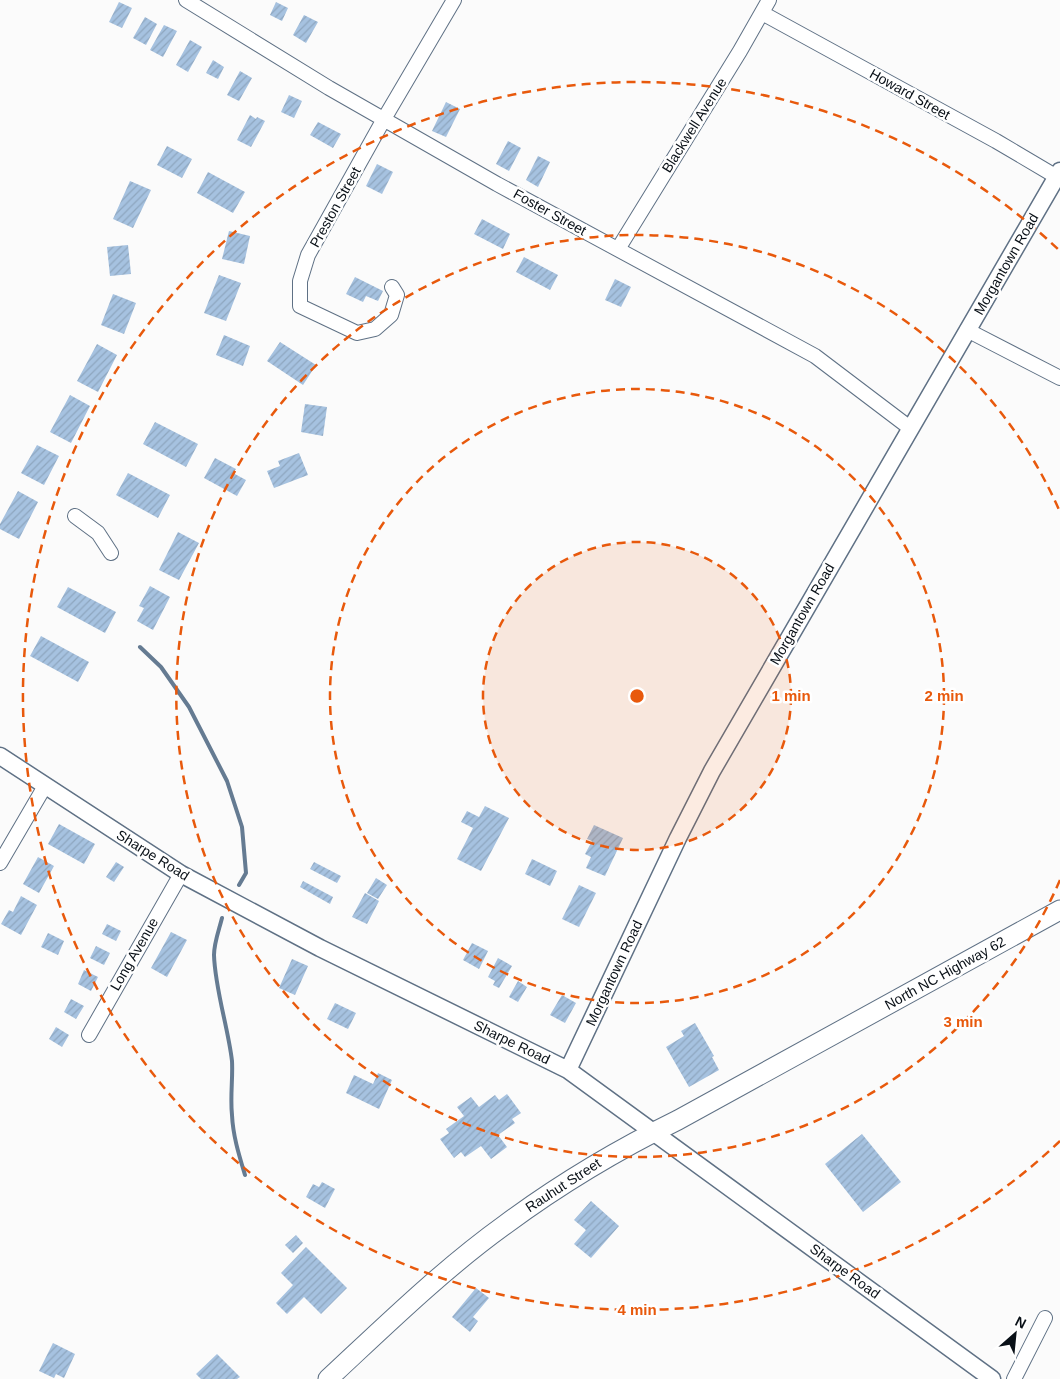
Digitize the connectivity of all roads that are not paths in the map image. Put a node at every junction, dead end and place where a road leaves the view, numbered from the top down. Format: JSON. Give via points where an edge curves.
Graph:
{"nodes":[{"id":1,"x":454,"y":0,"type":"edge"},
{"id":2,"x":769,"y":0,"type":"edge"},
{"id":3,"x":193,"y":2,"type":"edge"},
{"id":4,"x":762,"y":13,"type":"junction"},
{"id":5,"x":384,"y":119,"type":"junction"},
{"id":6,"x":1058,"y":174,"type":"edge"},
{"id":7,"x":618,"y":249,"type":"junction"},
{"id":8,"x":392,"y":288,"type":"dead end"},
{"id":9,"x":967,"y":330,"type":"junction"},
{"id":10,"x":1060,"y":378,"type":"edge"},
{"id":11,"x":910,"y":428,"type":"junction"},
{"id":12,"x":75,"y":516,"type":"dead end"},
{"id":13,"x":111,"y":553,"type":"dead end"},
{"id":14,"x":0,"y":756,"type":"edge"},
{"id":15,"x":45,"y":786,"type":"junction"},
{"id":16,"x":0,"y":863,"type":"edge"},
{"id":17,"x":181,"y":874,"type":"junction"},
{"id":18,"x":1060,"y":910,"type":"edge"},
{"id":19,"x":89,"y":1035,"type":"dead end"},
{"id":20,"x":830,"y":1037,"type":"joint"},
{"id":21,"x":568,"y":1070,"type":"junction"},
{"id":22,"x":654,"y":1131,"type":"junction"},
{"id":23,"x":1045,"y":1318,"type":"dead end"},
{"id":24,"x":328,"y":1379,"type":"edge"},
{"id":25,"x":992,"y":1379,"type":"edge"},
{"id":26,"x":1014,"y":1379,"type":"edge"}],
"edges":[{"from":1,"to":5,"type":"street","name":"Preston Street"},
{"from":2,"to":4,"type":"street","name":"Blackwell Avenue"},
{"from":3,"to":5,"type":"street","name":"Foster Street"},
{"from":4,"to":6,"type":"street","name":"Howard Street"},
{"from":4,"to":7,"type":"street","name":"Blackwell Avenue"},
{"from":5,"to":7,"type":"street","name":"Foster Street"},
{"from":5,"to":8,"type":"street","name":"Preston Street","via":[[308,255],[300,281],[300,306],[357,333],[375,329],[391,314],[397,295]]},
{"from":6,"to":9,"type":"street","name":"Morgantown Road"},
{"from":7,"to":11,"type":"street","name":"Foster Street","via":[[815,356]]},
{"from":9,"to":10,"type":"street"},
{"from":9,"to":11,"type":"street","name":"Morgantown Road"},
{"from":11,"to":21,"type":"street","name":"Morgantown Road","via":[[712,771]]},
{"from":12,"to":13,"type":"street","via":[[98,533]]},
{"from":14,"to":15,"type":"street","name":"Sharpe Road"},
{"from":15,"to":16,"type":"street"},
{"from":15,"to":17,"type":"street","name":"Sharpe Road"},
{"from":17,"to":19,"type":"street","name":"Long Avenue"},
{"from":17,"to":21,"type":"street","name":"Sharpe Road","via":[[320,948]]},
{"from":18,"to":20,"type":"main road","name":"North NC Highway 62"},
{"from":20,"to":22,"type":"main road","name":"Rauhut Street"},
{"from":21,"to":22,"type":"street","name":"Sharpe Road"},
{"from":22,"to":24,"type":"main road","name":"Rauhut Street","via":[[584,1170],[504,1225],[445,1273]]},
{"from":22,"to":25,"type":"street","name":"Sharpe Road"},
{"from":23,"to":26,"type":"street"}]}
